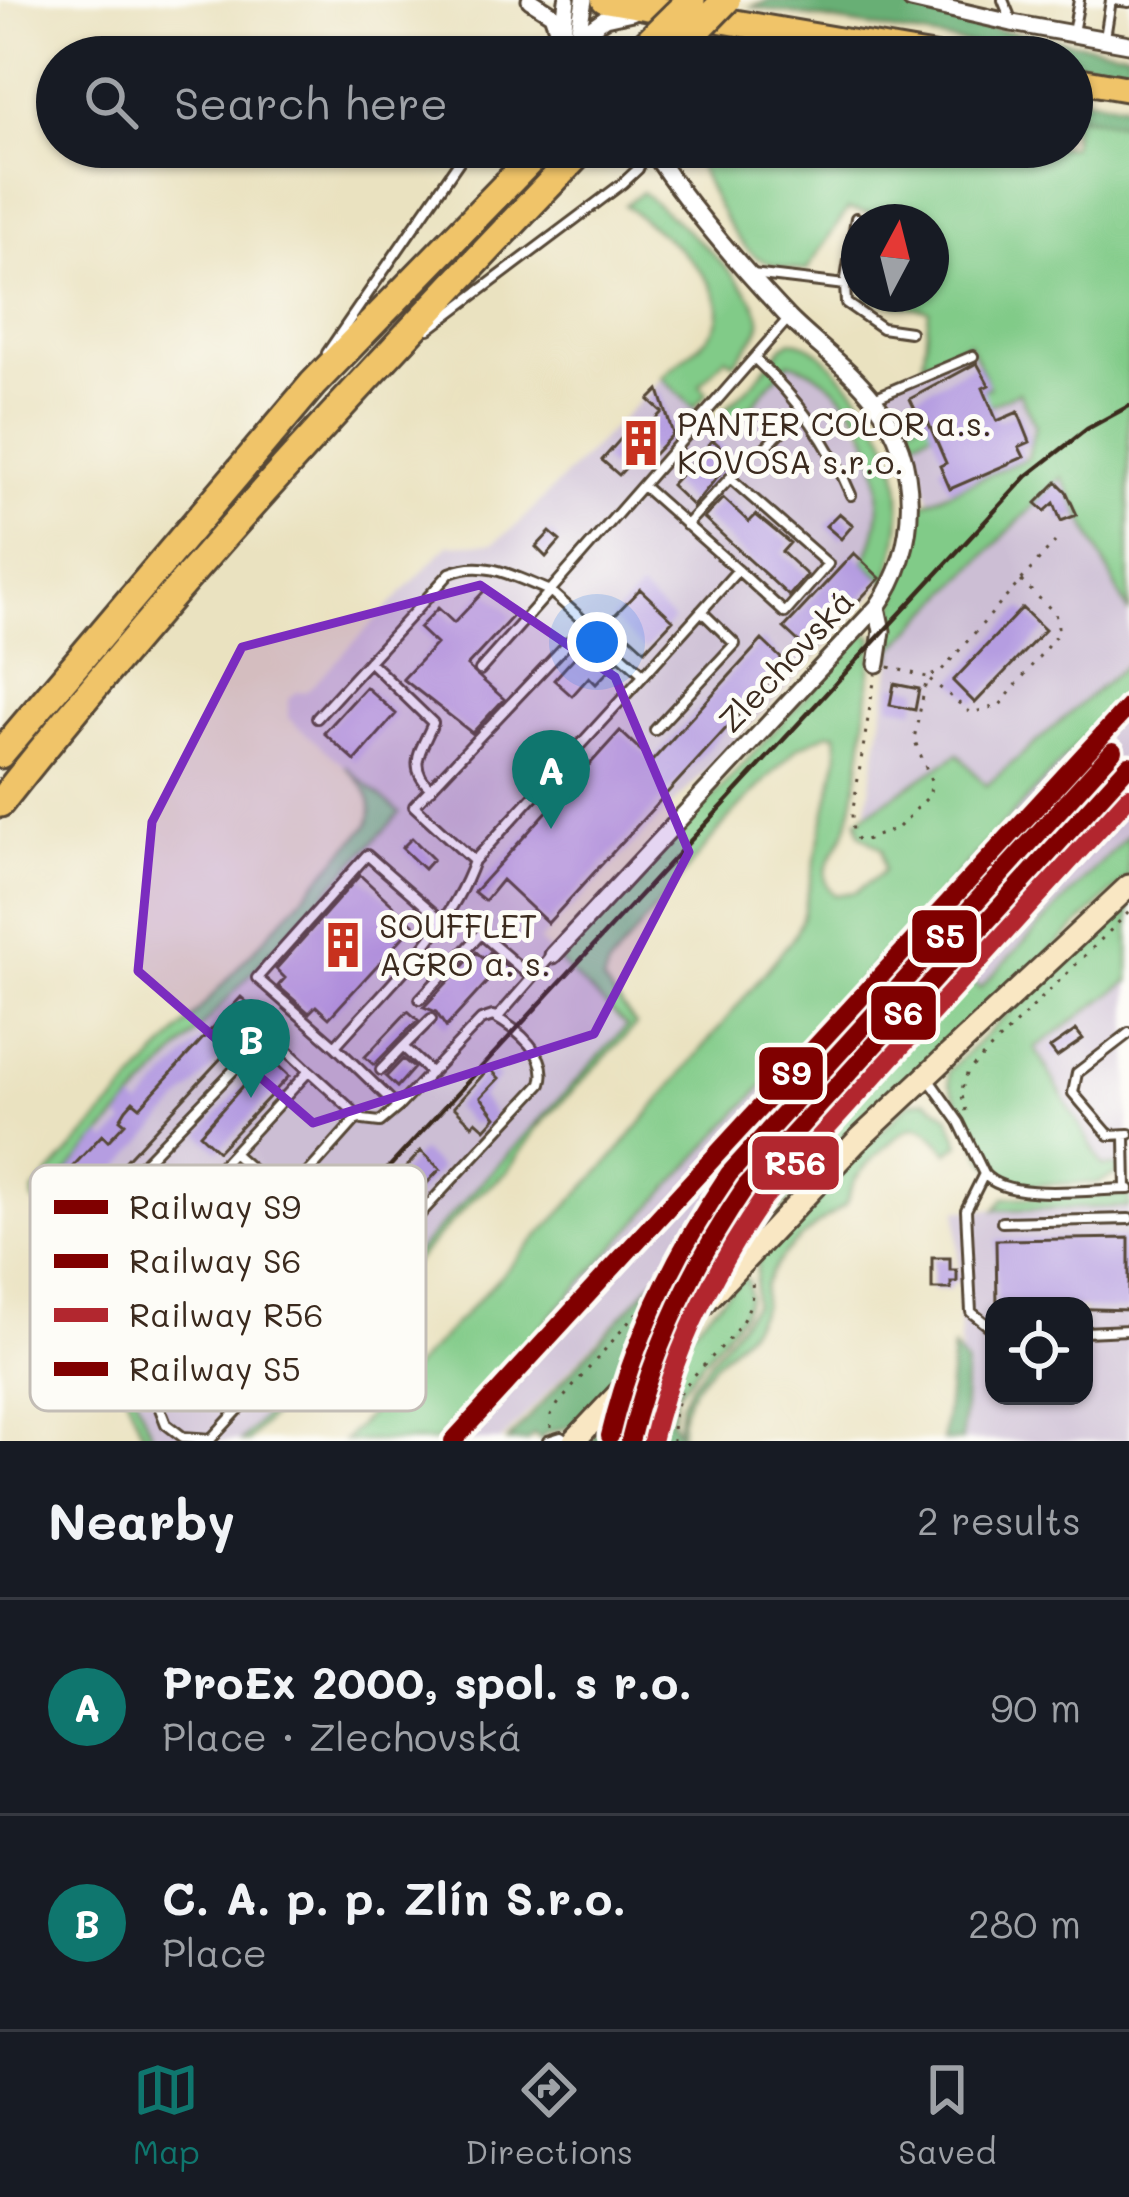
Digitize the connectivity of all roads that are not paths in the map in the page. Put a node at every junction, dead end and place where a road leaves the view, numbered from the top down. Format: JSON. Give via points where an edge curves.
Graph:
{"nodes":[{"id":1,"x":530,"y":0,"type":"edge"},
{"id":2,"x":566,"y":0,"type":"edge"},
{"id":3,"x":584,"y":0,"type":"edge"},
{"id":4,"x":604,"y":0,"type":"edge"},
{"id":5,"x":691,"y":0,"type":"edge"},
{"id":6,"x":726,"y":0,"type":"edge"},
{"id":7,"x":1003,"y":0,"type":"edge"},
{"id":8,"x":1078,"y":0,"type":"edge"},
{"id":9,"x":1112,"y":0,"type":"edge"},
{"id":10,"x":919,"y":1,"type":"edge"},
{"id":11,"x":1129,"y":2,"type":"edge"},
{"id":12,"x":646,"y":5,"type":"edge"},
{"id":13,"x":1012,"y":23,"type":"junction"},
{"id":14,"x":1073,"y":34,"type":"junction"},
{"id":15,"x":568,"y":36,"type":"edge"},
{"id":16,"x":569,"y":36,"type":"edge"},
{"id":17,"x":569,"y":36,"type":"edge"},
{"id":18,"x":571,"y":36,"type":"edge"},
{"id":19,"x":654,"y":36,"type":"edge"},
{"id":20,"x":691,"y":36,"type":"edge"},
{"id":21,"x":819,"y":36,"type":"edge"},
{"id":22,"x":1084,"y":36,"type":"edge"},
{"id":23,"x":1093,"y":38,"type":"edge"},
{"id":24,"x":1105,"y":40,"type":"junction"},
{"id":25,"x":1129,"y":44,"type":"edge"},
{"id":26,"x":1093,"y":83,"type":"edge"},
{"id":27,"x":1129,"y":89,"type":"edge"},
{"id":28,"x":454,"y":168,"type":"edge"},
{"id":29,"x":524,"y":168,"type":"edge"},
{"id":30,"x":565,"y":168,"type":"edge"},
{"id":31,"x":637,"y":168,"type":"edge"},
{"id":32,"x":662,"y":168,"type":"edge"},
{"id":33,"x":750,"y":274,"type":"junction"},
{"id":34,"x":841,"y":285,"type":"edge"},
{"id":35,"x":859,"y":312,"type":"edge"},
{"id":36,"x":789,"y":318,"type":"junction"},
{"id":37,"x":910,"y":332,"type":"dead end"},
{"id":38,"x":973,"y":356,"type":"dead end"},
{"id":39,"x":755,"y":359,"type":"junction"},
{"id":40,"x":313,"y":384,"type":"junction"},
{"id":41,"x":873,"y":398,"type":"junction"},
{"id":42,"x":340,"y":403,"type":"junction"},
{"id":43,"x":802,"y":410,"type":"junction"},
{"id":44,"x":765,"y":448,"type":"dead end"},
{"id":45,"x":643,"y":486,"type":"junction"},
{"id":46,"x":851,"y":495,"type":"dead end"},
{"id":47,"x":686,"y":525,"type":"junction"},
{"id":48,"x":738,"y":570,"type":"junction"},
{"id":49,"x":550,"y":591,"type":"junction"},
{"id":50,"x":877,"y":608,"type":"junction"},
{"id":51,"x":701,"y":611,"type":"junction"},
{"id":52,"x":586,"y":624,"type":"junction"},
{"id":53,"x":369,"y":661,"type":"junction"},
{"id":54,"x":877,"y":664,"type":"road end"},
{"id":55,"x":480,"y":670,"type":"dead end"},
{"id":56,"x":644,"y":675,"type":"junction"},
{"id":57,"x":317,"y":718,"type":"dead end"},
{"id":58,"x":655,"y":730,"type":"dead end"},
{"id":59,"x":2,"y":752,"type":"edge"},
{"id":60,"x":431,"y":789,"type":"junction"},
{"id":61,"x":0,"y":803,"type":"edge"},
{"id":62,"x":474,"y":861,"type":"junction"},
{"id":63,"x":1129,"y":886,"type":"edge"},
{"id":64,"x":444,"y":922,"type":"junction"},
{"id":65,"x":553,"y":955,"type":"joint"},
{"id":66,"x":532,"y":979,"type":"junction"},
{"id":67,"x":420,"y":999,"type":"dead end"},
{"id":68,"x":498,"y":1017,"type":"junction"},
{"id":69,"x":430,"y":1019,"type":"dead end"},
{"id":70,"x":1129,"y":1033,"type":"edge"},
{"id":71,"x":335,"y":1046,"type":"junction"},
{"id":72,"x":403,"y":1047,"type":"junction"},
{"id":73,"x":309,"y":1070,"type":"junction"},
{"id":74,"x":381,"y":1070,"type":"dead end"},
{"id":75,"x":430,"y":1073,"type":"junction"},
{"id":76,"x":926,"y":1076,"type":"junction"},
{"id":77,"x":398,"y":1107,"type":"junction"},
{"id":78,"x":359,"y":1116,"type":"junction"},
{"id":79,"x":1127,"y":1136,"type":"edge"},
{"id":80,"x":232,"y":1153,"type":"junction"},
{"id":81,"x":142,"y":1165,"type":"edge"},
{"id":82,"x":221,"y":1165,"type":"edge"},
{"id":83,"x":246,"y":1165,"type":"edge"},
{"id":84,"x":315,"y":1165,"type":"edge"},
{"id":85,"x":984,"y":1174,"type":"junction"},
{"id":86,"x":1127,"y":1189,"type":"edge"},
{"id":87,"x":426,"y":1209,"type":"edge"},
{"id":88,"x":1129,"y":1219,"type":"edge"},
{"id":89,"x":1002,"y":1222,"type":"dead end"},
{"id":90,"x":985,"y":1323,"type":"edge"},
{"id":91,"x":1129,"y":1330,"type":"edge"},
{"id":92,"x":1093,"y":1332,"type":"edge"},
{"id":93,"x":161,"y":1411,"type":"edge"},
{"id":94,"x":241,"y":1411,"type":"edge"},
{"id":95,"x":567,"y":1440,"type":"edge"},
{"id":96,"x":548,"y":1441,"type":"edge"}],
"edges":[{"from":1,"to":15,"type":"street"},
{"from":2,"to":16,"type":"street"},
{"from":3,"to":17,"type":"street"},
{"from":4,"to":12,"type":"main road"},
{"from":5,"to":19,"type":"highway","bridge":true},
{"from":6,"to":20,"type":"highway","bridge":true},
{"from":7,"to":13,"type":"lane"},
{"from":8,"to":14,"type":"lane"},
{"from":9,"to":11,"type":"lane"},
{"from":9,"to":24,"type":"lane"},
{"from":10,"to":13,"type":"street"},
{"from":12,"to":18,"type":"street"},
{"from":12,"to":21,"type":"main road"},
{"from":13,"to":14,"type":"street"},
{"from":14,"to":22,"type":"street"},
{"from":23,"to":24,"type":"street"},
{"from":24,"to":25,"type":"street"},
{"from":26,"to":27,"type":"main road"},
{"from":28,"to":40,"type":"lane","via":[[331,344]]},
{"from":29,"to":40,"type":"highway"},
{"from":30,"to":42,"type":"highway"},
{"from":31,"to":42,"type":"lane"},
{"from":32,"to":33,"type":"street","name":"Zlechovská"},
{"from":33,"to":34,"type":"lane"},
{"from":33,"to":36,"type":"street","name":"Zlechovská"},
{"from":35,"to":37,"type":"lane","via":[[881,328]]},
{"from":36,"to":39,"type":"lane"},
{"from":36,"to":41,"type":"street","name":"Zlechovská"},
{"from":38,"to":41,"type":"lane"},
{"from":39,"to":43,"type":"lane"},
{"from":39,"to":45,"type":"lane"},
{"from":40,"to":59,"type":"highway"},
{"from":41,"to":50,"type":"street","name":"Zlechovská","via":[[904,460],[910,517]]},
{"from":42,"to":61,"type":"highway"},
{"from":43,"to":44,"type":"lane"},
{"from":43,"to":46,"type":"lane"},
{"from":45,"to":47,"type":"lane"},
{"from":45,"to":49,"type":"lane"},
{"from":47,"to":48,"type":"lane"},
{"from":47,"to":48,"type":"lane","via":[[730,478],[828,565],[784,613]]},
{"from":48,"to":51,"type":"lane"},
{"from":49,"to":52,"type":"lane"},
{"from":49,"to":53,"type":"lane","via":[[492,568],[461,568]]},
{"from":49,"to":55,"type":"lane"},
{"from":50,"to":54,"type":"street"},
{"from":50,"to":65,"type":"street","name":"Zlechovská"},
{"from":51,"to":56,"type":"lane"},
{"from":51,"to":58,"type":"lane","via":[[735,644]]},
{"from":52,"to":56,"type":"lane"},
{"from":52,"to":60,"type":"lane"},
{"from":53,"to":57,"type":"lane"},
{"from":53,"to":60,"type":"lane","via":[[433,724],[416,765]]},
{"from":56,"to":62,"type":"lane"},
{"from":60,"to":62,"type":"lane","via":[[414,806]]},
{"from":62,"to":64,"type":"lane"},
{"from":63,"to":76,"type":"main road"},
{"from":64,"to":71,"type":"lane"},
{"from":64,"to":71,"type":"lane","via":[[367,855],[257,978]]},
{"from":65,"to":66,"type":"lane"},
{"from":66,"to":67,"type":"lane","via":[[481,934]]},
{"from":66,"to":68,"type":"lane"},
{"from":68,"to":75,"type":"lane","via":[[484,1018]]},
{"from":68,"to":87,"type":"lane","via":[[540,1056],[541,1084]]},
{"from":69,"to":72,"type":"lane"},
{"from":70,"to":79,"type":"lane","via":[[1077,1073],[1073,1093],[1109,1135]]},
{"from":71,"to":77,"type":"lane"},
{"from":72,"to":74,"type":"lane"},
{"from":72,"to":75,"type":"lane"},
{"from":73,"to":78,"type":"lane"},
{"from":73,"to":80,"type":"lane"},
{"from":73,"to":81,"type":"lane","via":[[279,1043],[262,1041]]},
{"from":75,"to":77,"type":"lane"},
{"from":76,"to":85,"type":"lane"},
{"from":76,"to":95,"type":"main road"},
{"from":77,"to":78,"type":"lane","via":[[380,1122]]},
{"from":78,"to":84,"type":"lane"},
{"from":79,"to":86,"type":"lane"},
{"from":80,"to":82,"type":"lane"},
{"from":80,"to":83,"type":"lane"},
{"from":85,"to":86,"type":"lane","via":[[1015,1191]]},
{"from":85,"to":90,"type":"lane","via":[[966,1210],[970,1312]]},
{"from":88,"to":89,"type":"lane"},
{"from":91,"to":92,"type":"lane"},
{"from":93,"to":94,"type":"lane","via":[[182,1437],[202,1440],[218,1436]]},
{"from":95,"to":96,"type":"lane"}]}
